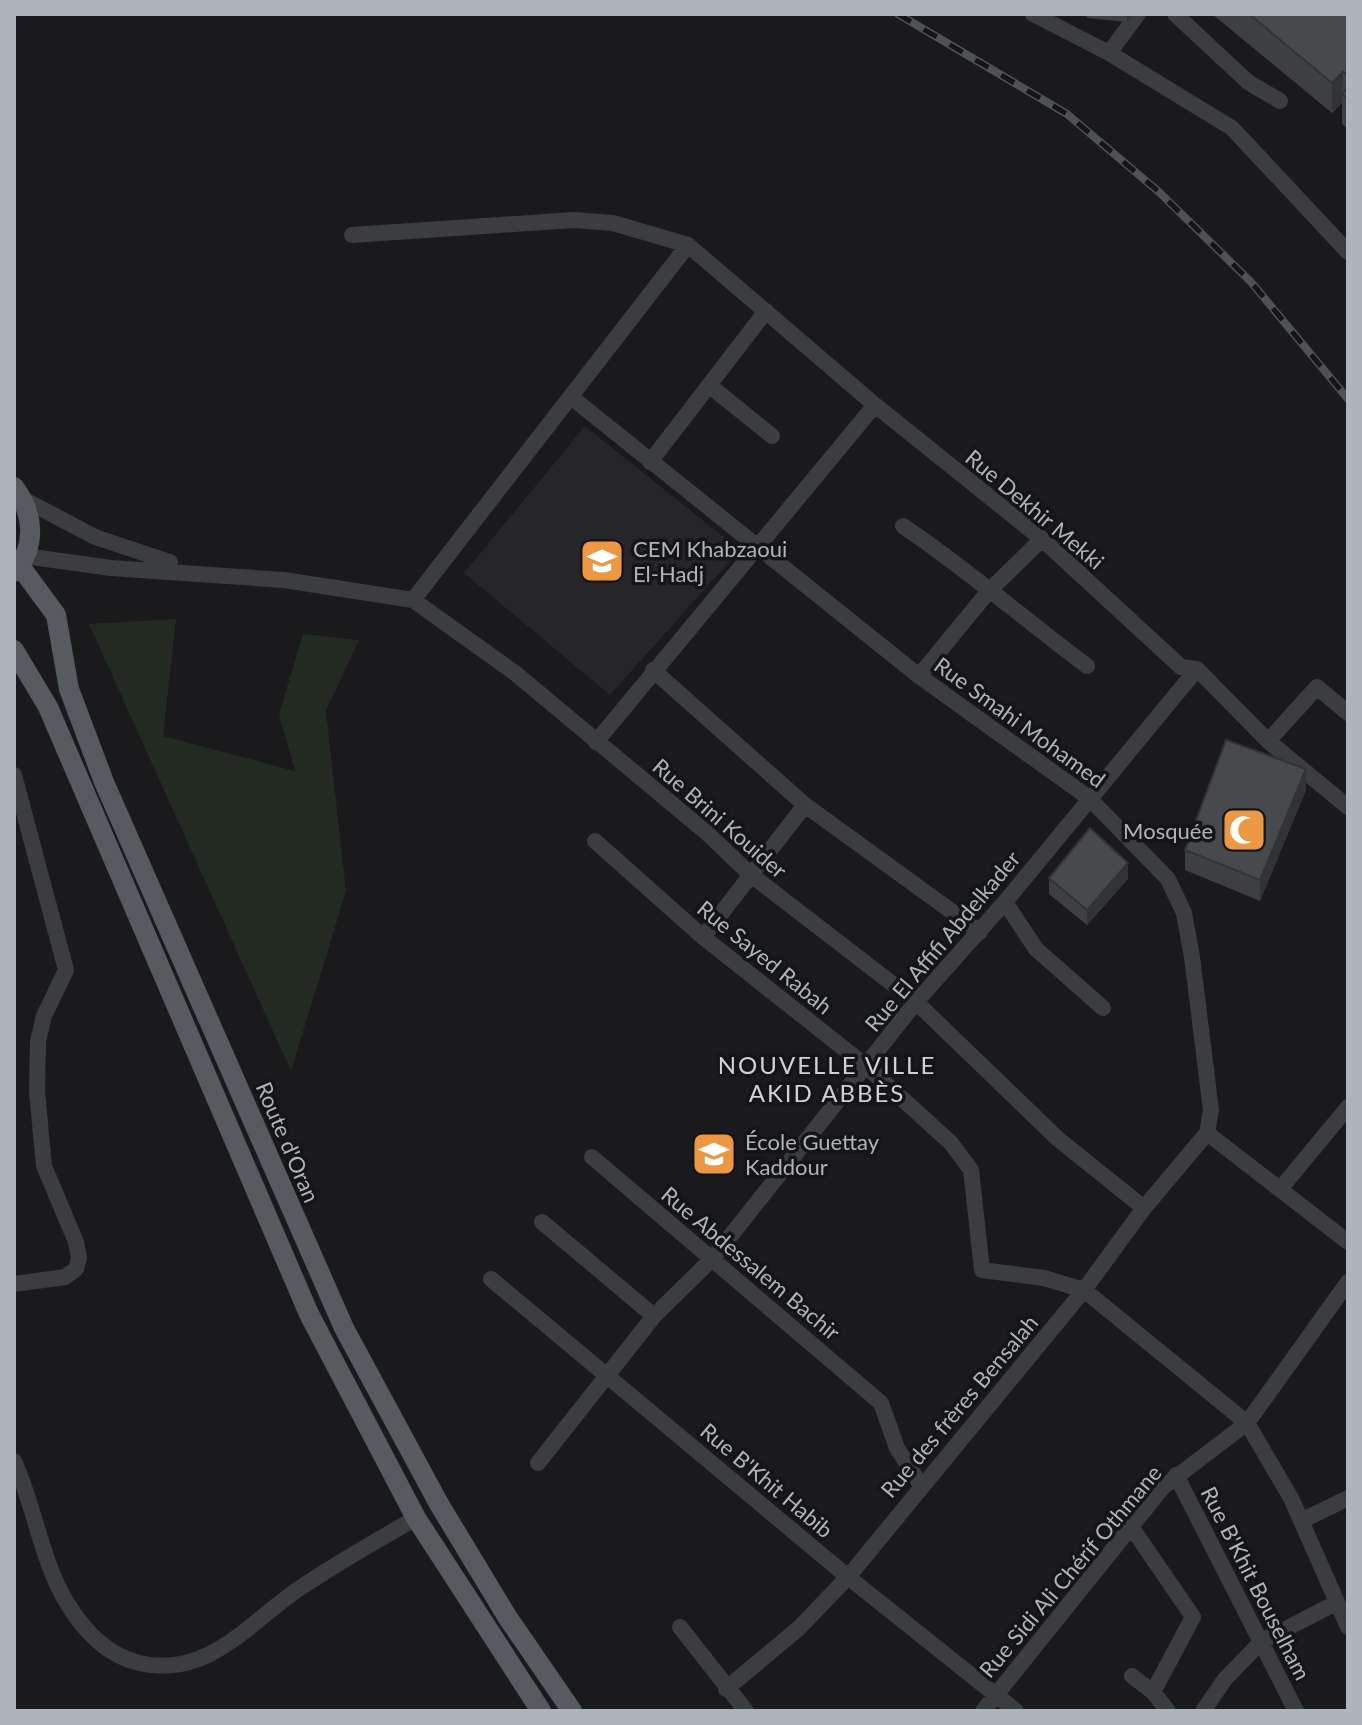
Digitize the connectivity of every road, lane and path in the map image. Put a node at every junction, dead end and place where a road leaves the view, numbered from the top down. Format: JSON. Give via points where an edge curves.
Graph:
{"nodes":[{"id":1,"x":1033,"y":14,"type":"edge"},
{"id":2,"x":1138,"y":14,"type":"edge"},
{"id":3,"x":1175,"y":14,"type":"edge"},
{"id":4,"x":1109,"y":53,"type":"junction"},
{"id":5,"x":1280,"y":101,"type":"dead end"},
{"id":6,"x":352,"y":235,"type":"dead end"},
{"id":7,"x":688,"y":245,"type":"junction"},
{"id":8,"x":1348,"y":252,"type":"edge"},
{"id":9,"x":766,"y":311,"type":"junction"},
{"id":10,"x":710,"y":386,"type":"junction"},
{"id":11,"x":571,"y":397,"type":"junction"},
{"id":12,"x":875,"y":405,"type":"junction"},
{"id":13,"x":772,"y":436,"type":"dead end"},
{"id":14,"x":650,"y":462,"type":"junction"},
{"id":15,"x":18,"y":493,"type":"edge"},
{"id":16,"x":903,"y":526,"type":"dead end"},
{"id":17,"x":1042,"y":539,"type":"junction"},
{"id":18,"x":759,"y":547,"type":"junction"},
{"id":19,"x":20,"y":565,"type":"edge"},
{"id":20,"x":215,"y":573,"type":"junction"},
{"id":21,"x":988,"y":592,"type":"junction"},
{"id":22,"x":413,"y":600,"type":"junction"},
{"id":23,"x":14,"y":650,"type":"edge"},
{"id":24,"x":1087,"y":666,"type":"dead end"},
{"id":25,"x":1197,"y":669,"type":"junction"},
{"id":26,"x":653,"y":670,"type":"junction"},
{"id":27,"x":919,"y":676,"type":"junction"},
{"id":28,"x":1348,"y":713,"type":"edge"},
{"id":29,"x":1268,"y":741,"type":"junction"},
{"id":30,"x":596,"y":742,"type":"junction"},
{"id":31,"x":14,"y":775,"type":"edge"},
{"id":32,"x":1089,"y":798,"type":"junction"},
{"id":33,"x":805,"y":805,"type":"junction"},
{"id":34,"x":1348,"y":807,"type":"edge"},
{"id":35,"x":595,"y":841,"type":"dead end"},
{"id":36,"x":751,"y":875,"type":"junction"},
{"id":37,"x":1005,"y":902,"type":"junction"},
{"id":38,"x":980,"y":932,"type":"junction"},
{"id":39,"x":703,"y":937,"type":"junction"},
{"id":40,"x":916,"y":1002,"type":"junction"},
{"id":41,"x":1103,"y":1008,"type":"dead end"},
{"id":42,"x":866,"y":1066,"type":"junction"},
{"id":43,"x":1348,"y":1107,"type":"edge"},
{"id":44,"x":1207,"y":1133,"type":"junction"},
{"id":45,"x":592,"y":1157,"type":"dead end"},
{"id":46,"x":1281,"y":1188,"type":"junction"},
{"id":47,"x":1144,"y":1208,"type":"junction"},
{"id":48,"x":542,"y":1222,"type":"dead end"},
{"id":49,"x":1348,"y":1242,"type":"edge"},
{"id":50,"x":713,"y":1258,"type":"junction"},
{"id":51,"x":491,"y":1279,"type":"dead end"},
{"id":52,"x":1348,"y":1282,"type":"edge"},
{"id":53,"x":14,"y":1284,"type":"edge"},
{"id":54,"x":1084,"y":1290,"type":"junction"},
{"id":55,"x":654,"y":1316,"type":"junction"},
{"id":56,"x":610,"y":1375,"type":"junction"},
{"id":57,"x":1247,"y":1423,"type":"junction"},
{"id":58,"x":14,"y":1461,"type":"edge"},
{"id":59,"x":538,"y":1463,"type":"dead end"},
{"id":60,"x":1176,"y":1475,"type":"junction"},
{"id":61,"x":922,"y":1487,"type":"junction"},
{"id":62,"x":1348,"y":1498,"type":"edge"},
{"id":63,"x":416,"y":1518,"type":"junction"},
{"id":64,"x":1301,"y":1521,"type":"junction"},
{"id":65,"x":1132,"y":1528,"type":"junction"},
{"id":66,"x":848,"y":1577,"type":"junction"},
{"id":67,"x":1336,"y":1603,"type":"junction"},
{"id":68,"x":680,"y":1627,"type":"dead end"},
{"id":69,"x":1348,"y":1627,"type":"edge"},
{"id":70,"x":1262,"y":1641,"type":"junction"},
{"id":71,"x":1132,"y":1676,"type":"dead end"},
{"id":72,"x":726,"y":1689,"type":"junction"},
{"id":73,"x":1153,"y":1692,"type":"junction"},
{"id":74,"x":996,"y":1693,"type":"junction"},
{"id":75,"x":541,"y":1711,"type":"edge"},
{"id":76,"x":572,"y":1711,"type":"edge"},
{"id":77,"x":746,"y":1711,"type":"edge"},
{"id":78,"x":983,"y":1711,"type":"edge"},
{"id":79,"x":1016,"y":1711,"type":"edge"},
{"id":80,"x":1168,"y":1711,"type":"edge"},
{"id":81,"x":1203,"y":1711,"type":"edge"},
{"id":82,"x":1296,"y":1711,"type":"edge"}],
"edges":[{"from":1,"to":4,"type":"street"},
{"from":2,"to":4,"type":"street"},
{"from":3,"to":5,"type":"street","via":[[1248,82]]},
{"from":4,"to":8,"type":"street","via":[[1232,128]]},
{"from":6,"to":7,"type":"street","via":[[573,220],[613,223]]},
{"from":7,"to":9,"type":"street","name":"Rue Dekhir Mekki"},
{"from":7,"to":11,"type":"street"},
{"from":9,"to":10,"type":"street"},
{"from":9,"to":12,"type":"street","name":"Rue Dekhir Mekki"},
{"from":10,"to":13,"type":"street"},
{"from":10,"to":14,"type":"street"},
{"from":11,"to":14,"type":"street","name":"Rue Smahi Mohamed"},
{"from":11,"to":22,"type":"street"},
{"from":12,"to":17,"type":"street","name":"Rue Dekhir Mekki"},
{"from":12,"to":18,"type":"street"},
{"from":14,"to":18,"type":"street","name":"Rue Smahi Mohamed"},
{"from":15,"to":19,"type":"main road","via":[[31,527]]},
{"from":15,"to":20,"type":"street","via":[[121,547]]},
{"from":16,"to":21,"type":"street"},
{"from":17,"to":21,"type":"street"},
{"from":17,"to":25,"type":"street","name":"Rue Dekhir Mekki","via":[[1181,667]]},
{"from":18,"to":26,"type":"street"},
{"from":18,"to":27,"type":"street","name":"Rue Smahi Mohamed"},
{"from":19,"to":20,"type":"street"},
{"from":19,"to":76,"type":"main road","name":"Route d'Oran","via":[[56,615],[69,689],[104,782],[338,1316],[439,1504]]},
{"from":20,"to":22,"type":"street","name":"Rue Brini Kouider"},
{"from":21,"to":24,"type":"street"},
{"from":21,"to":27,"type":"street"},
{"from":22,"to":30,"type":"street","name":"Rue Brini Kouider","via":[[515,673]]},
{"from":23,"to":63,"type":"main road","via":[[48,707],[309,1314]]},
{"from":25,"to":29,"type":"street","name":"Rue Dekhir Mekki"},
{"from":25,"to":32,"type":"street","name":"Rue El Affifi Abdelkader"},
{"from":26,"to":30,"type":"street"},
{"from":26,"to":33,"type":"street"},
{"from":27,"to":32,"type":"street","name":"Rue Smahi Mohamed"},
{"from":28,"to":29,"type":"street","via":[[1317,687]]},
{"from":29,"to":34,"type":"street","name":"Rue Dekhir Mekki"},
{"from":30,"to":36,"type":"street","name":"Rue Brini Kouider"},
{"from":31,"to":53,"type":"street","via":[[66,970],[38,1041],[38,1102],[44,1166],[79,1258],[76,1269],[65,1277]]},
{"from":32,"to":37,"type":"street","name":"Rue El Affifi Abdelkader"},
{"from":32,"to":44,"type":"street","name":"Rue Smahi Mohamed","via":[[1168,879],[1184,913],[1211,1110]]},
{"from":33,"to":36,"type":"street"},
{"from":33,"to":38,"type":"street"},
{"from":35,"to":39,"type":"street","name":"Rue Sayed Rabah"},
{"from":36,"to":39,"type":"street"},
{"from":36,"to":40,"type":"street","name":"Rue Brini Kouider"},
{"from":37,"to":38,"type":"street","name":"Rue El Affifi Abdelkader"},
{"from":37,"to":41,"type":"street","via":[[1036,949]]},
{"from":38,"to":40,"type":"street","name":"Rue El Affifi Abdelkader"},
{"from":39,"to":42,"type":"street","name":"Rue Sayed Rabah"},
{"from":40,"to":42,"type":"street","name":"Rue El Affifi Abdelkader"},
{"from":40,"to":47,"type":"street","name":"Rue Brini Kouider","via":[[1058,1139]]},
{"from":42,"to":50,"type":"street","name":"Rue El Affifi Abdelkader"},
{"from":42,"to":54,"type":"street","name":"Rue Sayed Rabah","via":[[951,1143],[971,1170],[982,1270],[1044,1278]]},
{"from":43,"to":46,"type":"street"},
{"from":44,"to":46,"type":"street"},
{"from":44,"to":47,"type":"street","name":"Rue des frères Bensalah"},
{"from":45,"to":50,"type":"street","name":"Rue Abdessalem Bachir"},
{"from":46,"to":49,"type":"street"},
{"from":47,"to":54,"type":"street","name":"Rue des frères Bensalah"},
{"from":48,"to":55,"type":"street"},
{"from":50,"to":55,"type":"street","name":"Rue El Affifi Abdelkader"},
{"from":50,"to":61,"type":"street","name":"Rue Abdessalem Bachir","via":[[881,1403],[897,1448]]},
{"from":51,"to":56,"type":"street","name":"Rue B'Khit Habib"},
{"from":52,"to":57,"type":"street","name":"Rue Sidi Ali Chérif Othmane"},
{"from":54,"to":57,"type":"street"},
{"from":54,"to":61,"type":"street","name":"Rue des frères Bensalah"},
{"from":55,"to":56,"type":"street","name":"Rue El Affifi Abdelkader"},
{"from":56,"to":59,"type":"street","name":"Rue El Affifi Abdelkader"},
{"from":56,"to":66,"type":"street","name":"Rue B'Khit Habib"},
{"from":57,"to":60,"type":"street","name":"Rue Sidi Ali Chérif Othmane"},
{"from":57,"to":64,"type":"street"},
{"from":58,"to":63,"type":"street","via":[[51,1568],[82,1627],[115,1654],[153,1667],[183,1667],[204,1658],[295,1592]]},
{"from":60,"to":65,"type":"street","name":"Rue Sidi Ali Chérif Othmane"},
{"from":60,"to":70,"type":"street","name":"Rue B'Khit Bouselham"},
{"from":61,"to":66,"type":"street","name":"Rue des frères Bensalah"},
{"from":62,"to":64,"type":"street"},
{"from":63,"to":75,"type":"main road"},
{"from":64,"to":67,"type":"street"},
{"from":65,"to":73,"type":"street","via":[[1193,1617]]},
{"from":65,"to":74,"type":"street","name":"Rue Sidi Ali Chérif Othmane"},
{"from":66,"to":72,"type":"street","name":"Rue des frères Bensalah","via":[[799,1628]]},
{"from":66,"to":74,"type":"street","name":"Rue B'Khit Habib"},
{"from":67,"to":69,"type":"street"},
{"from":67,"to":70,"type":"street"},
{"from":68,"to":72,"type":"street"},
{"from":70,"to":81,"type":"street"},
{"from":70,"to":82,"type":"street","name":"Rue B'Khit Bouselham"},
{"from":71,"to":73,"type":"street"},
{"from":72,"to":77,"type":"street"},
{"from":73,"to":80,"type":"street"},
{"from":74,"to":78,"type":"street","name":"Rue Sidi Ali Chérif Othmane"},
{"from":74,"to":79,"type":"street","name":"Rue B'Khit Habib"}]}
